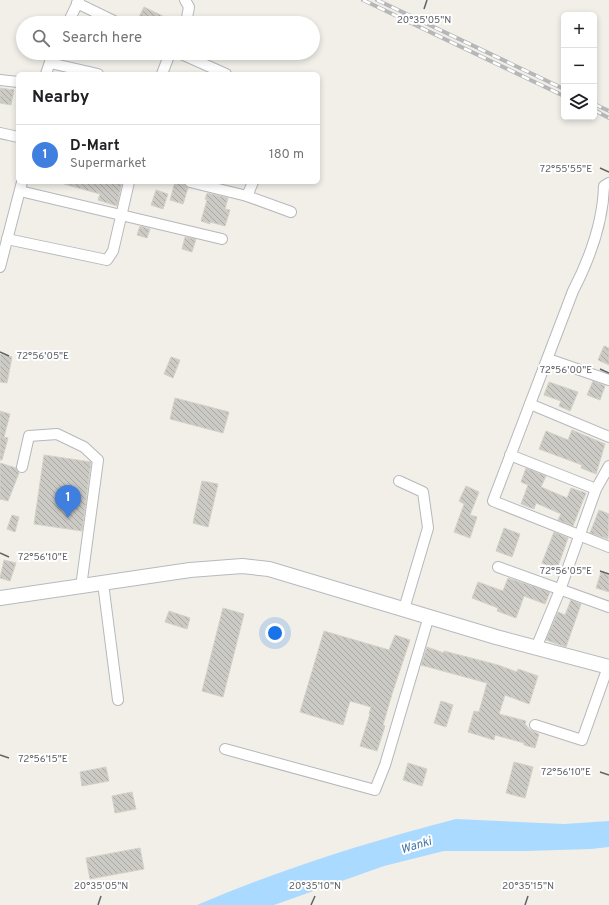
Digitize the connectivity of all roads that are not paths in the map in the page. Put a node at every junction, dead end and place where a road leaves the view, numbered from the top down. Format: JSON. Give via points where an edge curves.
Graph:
{"nodes":[{"id":1,"x":185,"y":0,"type":"edge"},
{"id":2,"x":78,"y":2,"type":"edge"},
{"id":3,"x":71,"y":16,"type":"edge"},
{"id":4,"x":105,"y":16,"type":"edge"},
{"id":5,"x":187,"y":16,"type":"edge"},
{"id":6,"x":51,"y":60,"type":"edge"},
{"id":7,"x":58,"y":60,"type":"edge"},
{"id":8,"x":167,"y":60,"type":"edge"},
{"id":9,"x":195,"y":60,"type":"edge"},
{"id":10,"x":47,"y":72,"type":"edge"},
{"id":11,"x":92,"y":72,"type":"edge"},
{"id":12,"x":163,"y":72,"type":"edge"},
{"id":13,"x":222,"y":72,"type":"edge"},
{"id":14,"x":0,"y":80,"type":"edge"},
{"id":15,"x":16,"y":82,"type":"edge"},
{"id":16,"x":0,"y":133,"type":"edge"},
{"id":17,"x":16,"y":137,"type":"edge"},
{"id":18,"x":609,"y":183,"type":"edge"},
{"id":19,"x":129,"y":184,"type":"edge"},
{"id":20,"x":198,"y":184,"type":"edge"},
{"id":21,"x":252,"y":184,"type":"edge"},
{"id":22,"x":21,"y":187,"type":"edge"},
{"id":23,"x":247,"y":196,"type":"junction"},
{"id":24,"x":291,"y":212,"type":"dead end"},
{"id":25,"x":121,"y":216,"type":"junction"},
{"id":26,"x":7,"y":239,"type":"junction"},
{"id":27,"x":222,"y":239,"type":"dead end"},
{"id":28,"x":0,"y":267,"type":"edge"},
{"id":29,"x":548,"y":359,"type":"junction"},
{"id":30,"x":609,"y":380,"type":"edge"},
{"id":31,"x":530,"y":404,"type":"junction"},
{"id":32,"x":609,"y":437,"type":"edge"},
{"id":33,"x":510,"y":455,"type":"junction"},
{"id":34,"x":609,"y":466,"type":"edge"},
{"id":35,"x":22,"y":468,"type":"dead end"},
{"id":36,"x":399,"y":481,"type":"dead end"},
{"id":37,"x":596,"y":489,"type":"junction"},
{"id":38,"x":580,"y":536,"type":"junction"},
{"id":39,"x":609,"y":547,"type":"edge"},
{"id":40,"x":498,"y":567,"type":"dead end"},
{"id":41,"x":103,"y":583,"type":"junction"},
{"id":42,"x":81,"y":586,"type":"junction"},
{"id":43,"x":560,"y":590,"type":"junction"},
{"id":44,"x":0,"y":598,"type":"edge"},
{"id":45,"x":609,"y":607,"type":"edge"},
{"id":46,"x":404,"y":609,"type":"junction"},
{"id":47,"x":429,"y":616,"type":"junction"},
{"id":48,"x":536,"y":648,"type":"junction"},
{"id":49,"x":609,"y":667,"type":"edge"},
{"id":50,"x":118,"y":700,"type":"dead end"},
{"id":51,"x":535,"y":725,"type":"dead end"},
{"id":52,"x":225,"y":749,"type":"dead end"}],
"edges":[{"from":1,"to":5,"type":"street","via":[[189,7]]},
{"from":2,"to":3,"type":"street"},
{"from":2,"to":4,"type":"street"},
{"from":6,"to":10,"type":"street"},
{"from":7,"to":11,"type":"street"},
{"from":8,"to":12,"type":"street"},
{"from":9,"to":13,"type":"street"},
{"from":14,"to":15,"type":"street"},
{"from":16,"to":17,"type":"street"},
{"from":18,"to":29,"type":"street","via":[[604,186],[604,201],[596,238]]},
{"from":19,"to":25,"type":"street"},
{"from":20,"to":23,"type":"street"},
{"from":21,"to":23,"type":"street"},
{"from":22,"to":25,"type":"street"},
{"from":22,"to":26,"type":"street"},
{"from":23,"to":24,"type":"street"},
{"from":25,"to":26,"type":"street","via":[[113,251],[107,260]]},
{"from":25,"to":27,"type":"street"},
{"from":26,"to":28,"type":"street"},
{"from":29,"to":30,"type":"street"},
{"from":29,"to":31,"type":"street"},
{"from":31,"to":32,"type":"street"},
{"from":31,"to":33,"type":"street"},
{"from":33,"to":37,"type":"street"},
{"from":33,"to":38,"type":"street","via":[[493,501]]},
{"from":34,"to":37,"type":"street"},
{"from":35,"to":42,"type":"street","via":[[29,436],[57,434],[84,447],[98,460]]},
{"from":36,"to":46,"type":"street","via":[[423,492],[428,528]]},
{"from":37,"to":38,"type":"street"},
{"from":38,"to":39,"type":"street"},
{"from":38,"to":43,"type":"street"},
{"from":40,"to":43,"type":"street"},
{"from":41,"to":42,"type":"street"},
{"from":41,"to":46,"type":"street","via":[[190,570],[242,566],[269,569]]},
{"from":41,"to":50,"type":"street"},
{"from":42,"to":44,"type":"street"},
{"from":43,"to":45,"type":"street"},
{"from":43,"to":48,"type":"street"},
{"from":46,"to":47,"type":"street"},
{"from":47,"to":48,"type":"street"},
{"from":47,"to":52,"type":"street","via":[[385,765],[375,790]]},
{"from":48,"to":49,"type":"street"},
{"from":49,"to":51,"type":"street","via":[[582,740]]}]}
